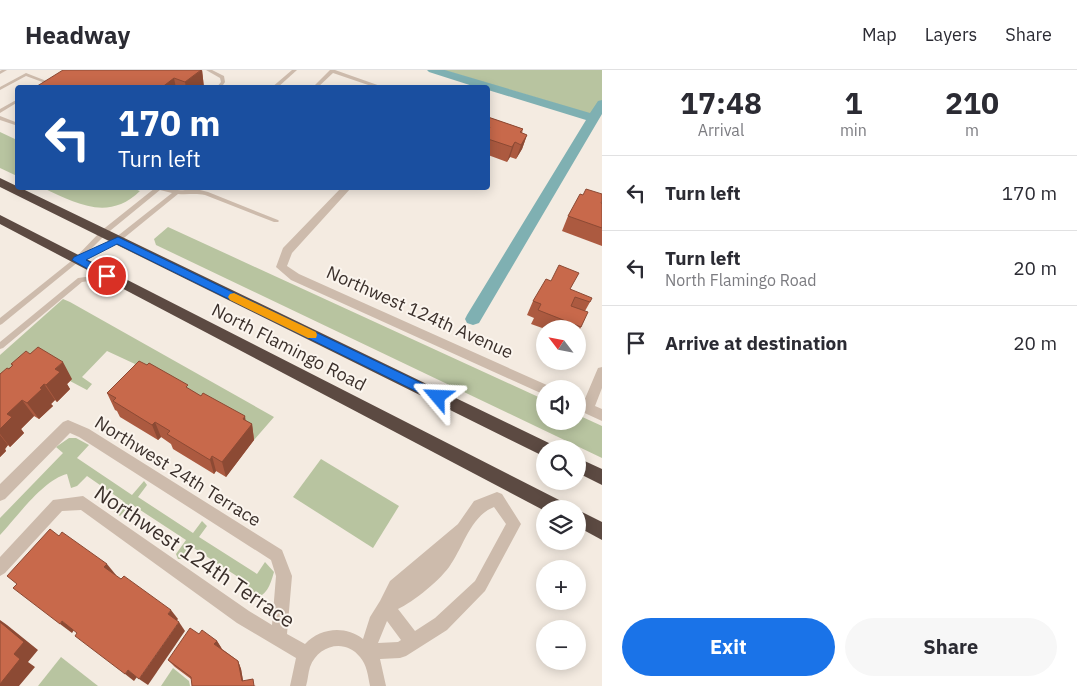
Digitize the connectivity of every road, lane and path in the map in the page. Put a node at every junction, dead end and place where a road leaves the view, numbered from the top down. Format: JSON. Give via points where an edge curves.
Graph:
{"nodes":[{"id":1,"x":5,"y":70,"type":"edge"},
{"id":2,"x":208,"y":70,"type":"edge"},
{"id":3,"x":295,"y":70,"type":"edge"},
{"id":4,"x":332,"y":71,"type":"edge"},
{"id":5,"x":0,"y":73,"type":"edge"},
{"id":6,"x":53,"y":78,"type":"edge"},
{"id":7,"x":47,"y":82,"type":"junction"},
{"id":8,"x":42,"y":85,"type":"edge"},
{"id":9,"x":220,"y":85,"type":"edge"},
{"id":10,"x":278,"y":85,"type":"edge"},
{"id":11,"x":319,"y":85,"type":"edge"},
{"id":12,"x":375,"y":85,"type":"edge"},
{"id":13,"x":0,"y":89,"type":"edge"},
{"id":14,"x":15,"y":102,"type":"edge"},
{"id":15,"x":0,"y":111,"type":"edge"},
{"id":16,"x":0,"y":118,"type":"edge"},
{"id":17,"x":15,"y":124,"type":"edge"},
{"id":18,"x":0,"y":182,"type":"edge"},
{"id":19,"x":15,"y":189,"type":"edge"},
{"id":20,"x":16,"y":190,"type":"edge"},
{"id":21,"x":158,"y":190,"type":"edge"},
{"id":22,"x":168,"y":190,"type":"edge"},
{"id":23,"x":190,"y":190,"type":"edge"},
{"id":24,"x":199,"y":190,"type":"edge"},
{"id":25,"x":344,"y":190,"type":"edge"},
{"id":26,"x":176,"y":192,"type":"junction"},
{"id":27,"x":0,"y":219,"type":"edge"},
{"id":28,"x":276,"y":221,"type":"dead end"},
{"id":29,"x":104,"y":233,"type":"junction"},
{"id":30,"x":118,"y":240,"type":"junction"},
{"id":31,"x":77,"y":260,"type":"junction"},
{"id":32,"x":107,"y":276,"type":"junction"},
{"id":33,"x":0,"y":322,"type":"edge"},
{"id":34,"x":2,"y":342,"type":"edge"},
{"id":35,"x":602,"y":372,"type":"edge"},
{"id":36,"x":536,"y":386,"type":"edge"},
{"id":37,"x":586,"y":399,"type":"edge"},
{"id":38,"x":586,"y":408,"type":"edge"},
{"id":39,"x":602,"y":416,"type":"edge"},
{"id":40,"x":536,"y":445,"type":"edge"},
{"id":41,"x":586,"y":469,"type":"edge"},
{"id":42,"x":602,"y":477,"type":"edge"},
{"id":43,"x":504,"y":480,"type":"junction"},
{"id":44,"x":0,"y":494,"type":"edge"},
{"id":45,"x":498,"y":499,"type":"junction"},
{"id":46,"x":542,"y":500,"type":"edge"},
{"id":47,"x":586,"y":522,"type":"edge"},
{"id":48,"x":602,"y":530,"type":"edge"},
{"id":49,"x":0,"y":568,"type":"edge"},
{"id":50,"x":386,"y":607,"type":"junction"},
{"id":51,"x":279,"y":639,"type":"junction"},
{"id":52,"x":413,"y":642,"type":"junction"},
{"id":53,"x":367,"y":652,"type":"junction"},
{"id":54,"x":305,"y":654,"type":"junction"},
{"id":55,"x":298,"y":686,"type":"edge"},
{"id":56,"x":378,"y":686,"type":"edge"}],
"edges":[{"from":1,"to":5,"type":"lane"},
{"from":2,"to":9,"type":"lane","via":[[222,77]]},
{"from":3,"to":10,"type":"lane"},
{"from":4,"to":11,"type":"lane"},
{"from":4,"to":12,"type":"lane"},
{"from":6,"to":7,"type":"lane"},
{"from":7,"to":8,"type":"lane"},
{"from":7,"to":13,"type":"lane","via":[[26,74]]},
{"from":14,"to":15,"type":"lane"},
{"from":16,"to":17,"type":"lane"},
{"from":18,"to":19,"type":"highway","name":"North Flamingo Road"},
{"from":20,"to":29,"type":"highway","name":"North Flamingo Road"},
{"from":21,"to":29,"type":"lane"},
{"from":22,"to":26,"type":"lane"},
{"from":23,"to":26,"type":"lane"},
{"from":24,"to":28,"type":"lane"},
{"from":25,"to":36,"type":"street","name":"Northwest 124th Avenue","via":[[287,251],[282,267],[295,276]]},
{"from":26,"to":30,"type":"lane"},
{"from":27,"to":31,"type":"highway","name":"North Flamingo Road"},
{"from":29,"to":30,"type":"highway","name":"North Flamingo Road"},
{"from":29,"to":31,"type":"lane"},
{"from":30,"to":31,"type":"lane"},
{"from":30,"to":40,"type":"highway","name":"North Flamingo Road"},
{"from":31,"to":32,"type":"highway","name":"North Flamingo Road"},
{"from":31,"to":33,"type":"lane"},
{"from":32,"to":34,"type":"lane","via":[[80,280]]},
{"from":32,"to":43,"type":"highway","name":"North Flamingo Road"},
{"from":35,"to":37,"type":"street"},
{"from":38,"to":39,"type":"street"},
{"from":41,"to":42,"type":"highway"},
{"from":43,"to":45,"type":"street"},
{"from":43,"to":46,"type":"highway","name":"North Flamingo Road"},
{"from":44,"to":51,"type":"street","name":"Northwest 24th Terrace","via":[[68,426],[84,433],[277,555],[284,576]]},
{"from":45,"to":50,"type":"street","via":[[480,506],[444,561],[406,597]]},
{"from":45,"to":52,"type":"street","via":[[514,524],[480,586],[441,624]]},
{"from":47,"to":48,"type":"highway"},
{"from":49,"to":51,"type":"street","name":"Northwest 124th Terrace","via":[[58,505],[83,503]]},
{"from":50,"to":52,"type":"street"},
{"from":50,"to":53,"type":"street","via":[[376,623]]},
{"from":51,"to":54,"type":"street","name":"Northwest 124th Terrace"},
{"from":52,"to":53,"type":"street","via":[[400,650]]},
{"from":53,"to":54,"type":"street","via":[[358,643],[331,637],[316,643]]},
{"from":53,"to":56,"type":"street","via":[[377,673]]},
{"from":54,"to":55,"type":"street","via":[[299,669]]}]}
